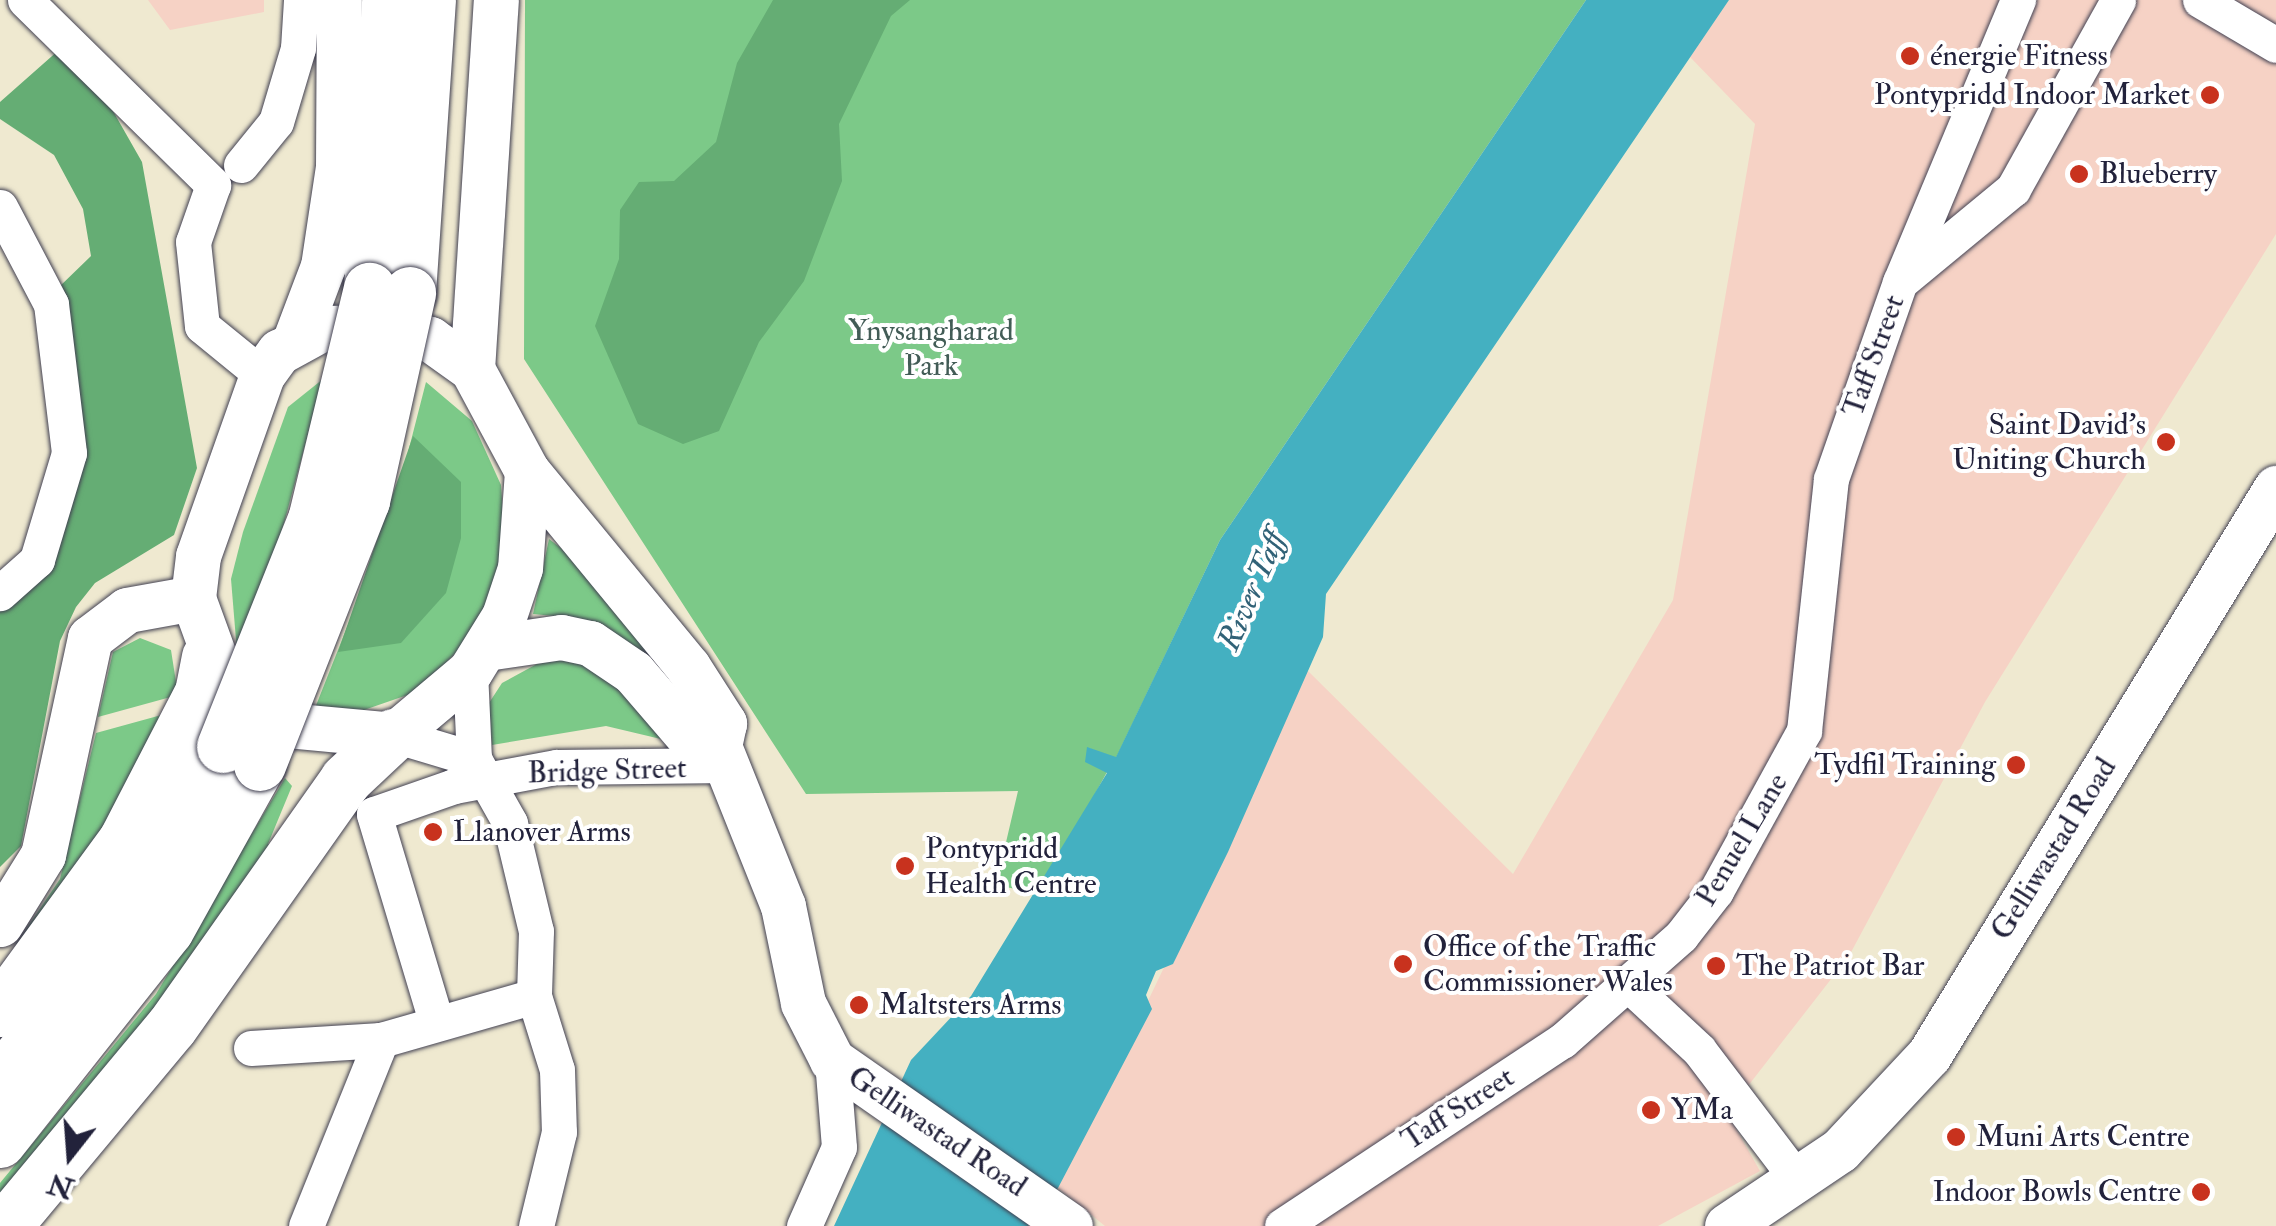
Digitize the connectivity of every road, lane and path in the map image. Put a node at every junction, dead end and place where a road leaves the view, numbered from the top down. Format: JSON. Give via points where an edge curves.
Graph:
{"nodes":[{"id":1,"x":25,"y":0,"type":"edge"},
{"id":2,"x":301,"y":0,"type":"edge"},
{"id":3,"x":339,"y":0,"type":"edge"},
{"id":4,"x":388,"y":0,"type":"edge"},
{"id":5,"x":430,"y":0,"type":"edge"},
{"id":6,"x":496,"y":0,"type":"edge"},
{"id":7,"x":2018,"y":0,"type":"edge"},
{"id":8,"x":2118,"y":0,"type":"edge"},
{"id":9,"x":2200,"y":0,"type":"edge"},
{"id":10,"x":2276,"y":45,"type":"edge"},
{"id":11,"x":227,"y":175,"type":"junction"},
{"id":12,"x":0,"y":207,"type":"edge"},
{"id":13,"x":1900,"y":282,"type":"junction"},
{"id":14,"x":390,"y":291,"type":"junction"},
{"id":15,"x":295,"y":340,"type":"junction"},
{"id":16,"x":472,"y":368,"type":"junction"},
{"id":17,"x":262,"y":375,"type":"junction"},
{"id":18,"x":527,"y":472,"type":"junction"},
{"id":19,"x":2276,"y":488,"type":"edge"},
{"id":20,"x":0,"y":593,"type":"edge"},
{"id":21,"x":193,"y":598,"type":"junction"},
{"id":22,"x":208,"y":658,"type":"junction"},
{"id":23,"x":478,"y":659,"type":"junction"},
{"id":24,"x":1804,"y":731,"type":"joint"},
{"id":25,"x":394,"y":735,"type":"junction"},
{"id":26,"x":724,"y":755,"type":"junction"},
{"id":27,"x":242,"y":756,"type":"junction"},
{"id":28,"x":479,"y":769,"type":"junction"},
{"id":29,"x":0,"y":924,"type":"edge"},
{"id":30,"x":1628,"y":983,"type":"junction"},
{"id":31,"x":534,"y":996,"type":"junction"},
{"id":32,"x":0,"y":1010,"type":"edge"},
{"id":33,"x":436,"y":1021,"type":"junction"},
{"id":34,"x":251,"y":1048,"type":"dead end"},
{"id":35,"x":376,"y":1050,"type":"junction"},
{"id":36,"x":840,"y":1068,"type":"junction"},
{"id":37,"x":0,"y":1082,"type":"edge"},
{"id":38,"x":0,"y":1142,"type":"edge"},
{"id":39,"x":1797,"y":1179,"type":"junction"},
{"id":40,"x":1059,"y":1216,"type":"edge"},
{"id":41,"x":6,"y":1226,"type":"edge"},
{"id":42,"x":306,"y":1226,"type":"edge"},
{"id":43,"x":536,"y":1226,"type":"edge"},
{"id":44,"x":804,"y":1226,"type":"edge"},
{"id":45,"x":1282,"y":1226,"type":"edge"},
{"id":46,"x":1727,"y":1226,"type":"edge"}],
"edges":[{"from":1,"to":11,"type":"street"},
{"from":2,"to":11,"type":"street","via":[[298,48],[276,122]]},
{"from":3,"to":15,"type":"main road","via":[[338,167],[323,266]]},
{"from":4,"to":14,"type":"highway"},
{"from":5,"to":14,"type":"highway"},
{"from":6,"to":16,"type":"main road"},
{"from":7,"to":13,"type":"street","name":"Taff Street"},
{"from":8,"to":13,"type":"street","via":[[2013,189]]},
{"from":9,"to":10,"type":"street"},
{"from":11,"to":17,"type":"street","via":[[193,242],[202,326]]},
{"from":12,"to":20,"type":"street","via":[[52,304],[69,454],[37,560]]},
{"from":13,"to":24,"type":"street","name":"Taff Street","via":[[1831,479]]},
{"from":14,"to":27,"type":"highway","bridge":true,"via":[[354,533]]},
{"from":15,"to":16,"type":"main road","via":[[349,322],[388,327],[430,339]]},
{"from":15,"to":17,"type":"main road"},
{"from":16,"to":18,"type":"main road","name":"Gelliwastad Road"},
{"from":17,"to":21,"type":"main road","via":[[198,556]]},
{"from":18,"to":23,"type":"main road","via":[[520,568]]},
{"from":18,"to":26,"type":"main road","name":"Gelliwastad Road","via":[[688,667],[724,723]]},
{"from":19,"to":39,"type":"main road","name":"Gelliwastad Road","via":[[1929,1055],[1894,1102]]},
{"from":21,"to":22,"type":"main road"},
{"from":21,"to":29,"type":"main road","via":[[127,610],[90,638],[43,855]]},
{"from":22,"to":25,"type":"main road","via":[[246,710],[275,724]]},
{"from":22,"to":32,"type":"highway","via":[[201,693],[125,840]]},
{"from":23,"to":25,"type":"main road"},
{"from":23,"to":26,"type":"main road","via":[[562,637],[590,643],[634,672],[694,743]]},
{"from":23,"to":28,"type":"street"},
{"from":24,"to":30,"type":"street","name":"Penuel Lane","via":[[1716,892]]},
{"from":25,"to":28,"type":"street"},
{"from":25,"to":41,"type":"highway","via":[[346,780],[172,1027]]},
{"from":26,"to":28,"type":"street","name":"Bridge Street"},
{"from":26,"to":36,"type":"main road","name":"Gelliwastad Road","via":[[783,906],[804,1003]]},
{"from":27,"to":37,"type":"highway","via":[[121,928]]},
{"from":27,"to":38,"type":"highway","via":[[168,930]]},
{"from":28,"to":31,"type":"street","via":[[510,824],[536,931]]},
{"from":28,"to":33,"type":"street","name":"Bridge Street","via":[[374,814]]},
{"from":30,"to":39,"type":"street","via":[[1698,1050]]},
{"from":30,"to":45,"type":"street","name":"Taff Street","via":[[1562,1041]]},
{"from":31,"to":33,"type":"street"},
{"from":31,"to":43,"type":"street","via":[[557,1070],[559,1132]]},
{"from":33,"to":35,"type":"street"},
{"from":34,"to":35,"type":"street"},
{"from":35,"to":42,"type":"street"},
{"from":36,"to":40,"type":"main road","name":"Gelliwastad Road"},
{"from":36,"to":44,"type":"street","via":[[839,1147]]},
{"from":39,"to":46,"type":"main road","name":"Gelliwastad Road"}]}
